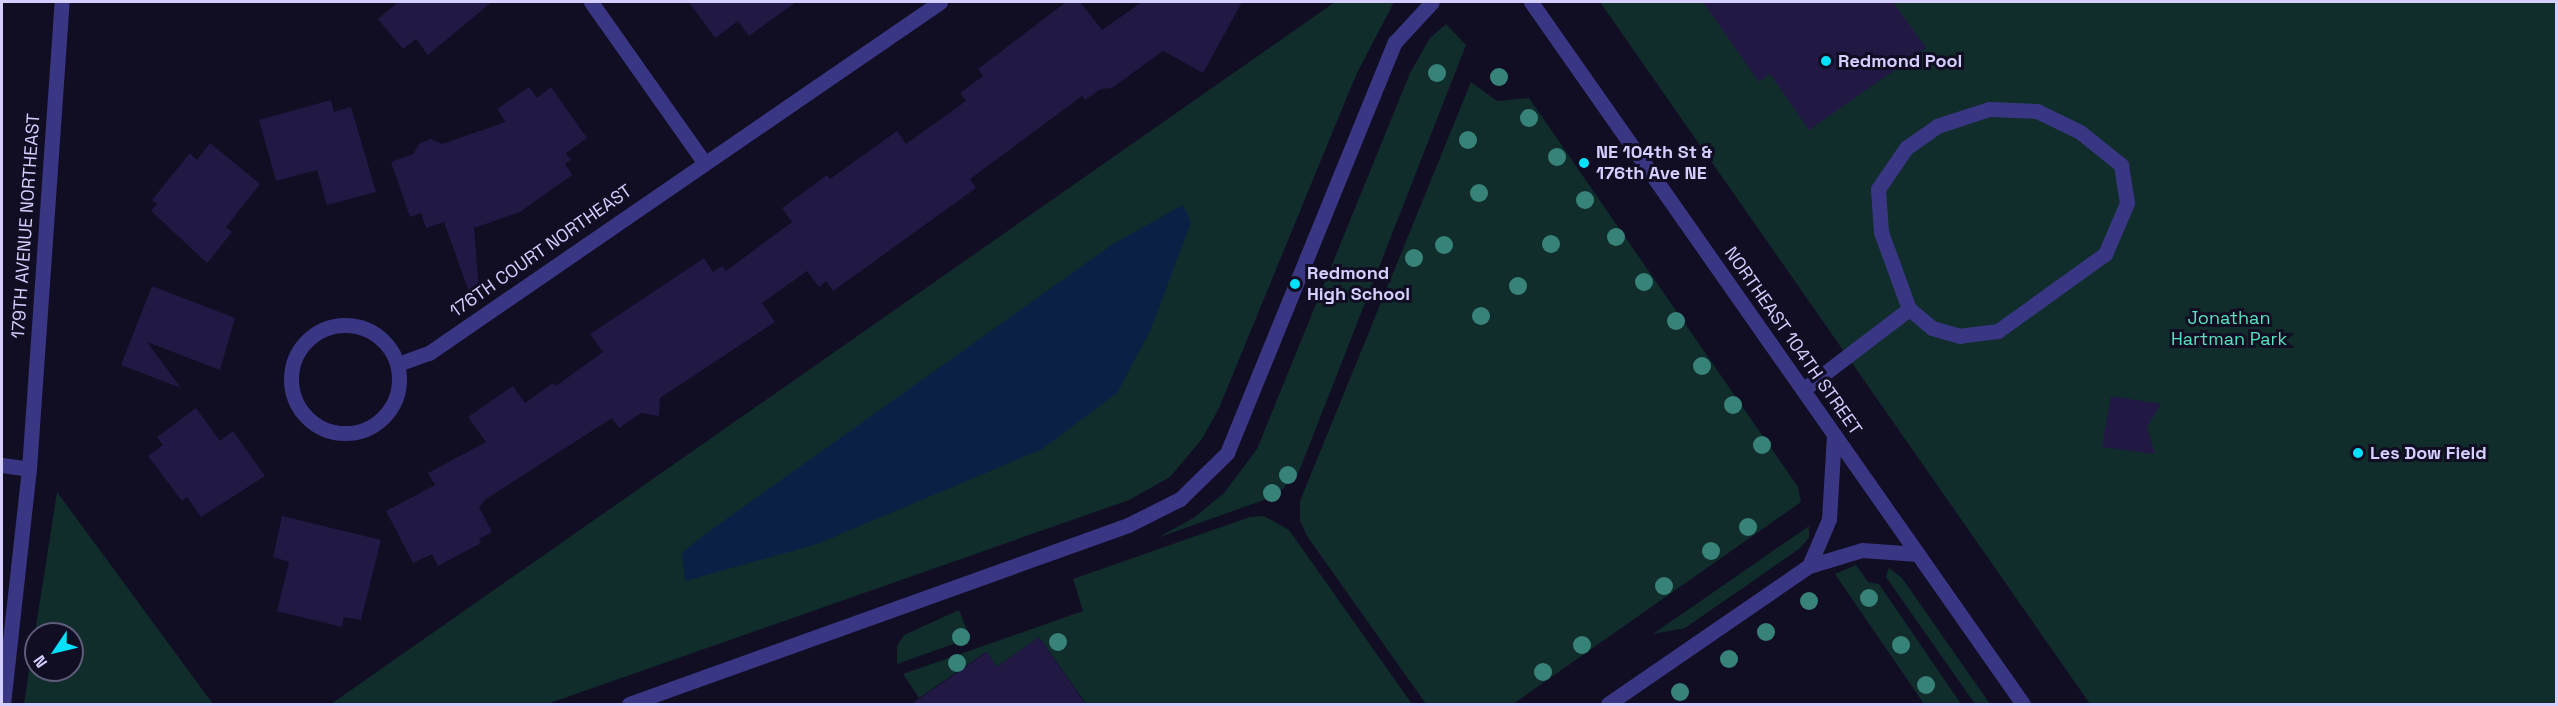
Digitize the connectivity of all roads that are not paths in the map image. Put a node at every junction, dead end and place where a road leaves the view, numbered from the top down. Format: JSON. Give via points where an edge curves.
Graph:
{"nodes":[{"id":1,"x":62,"y":2,"type":"edge"},
{"id":2,"x":591,"y":2,"type":"edge"},
{"id":3,"x":940,"y":2,"type":"edge"},
{"id":4,"x":1432,"y":2,"type":"edge"},
{"id":5,"x":1531,"y":2,"type":"edge"},
{"id":6,"x":703,"y":161,"type":"junction"},
{"id":7,"x":1909,"y":309,"type":"junction"},
{"id":8,"x":398,"y":364,"type":"junction"},
{"id":9,"x":1804,"y":389,"type":"junction"},
{"id":10,"x":1834,"y":434,"type":"junction"},
{"id":11,"x":2,"y":465,"type":"edge"},
{"id":12,"x":29,"y":469,"type":"junction"},
{"id":13,"x":1918,"y":554,"type":"junction"},
{"id":14,"x":1809,"y":566,"type":"junction"},
{"id":15,"x":658,"y":700,"type":"edge"},
{"id":16,"x":3,"y":705,"type":"edge"},
{"id":17,"x":629,"y":705,"type":"edge"},
{"id":18,"x":1608,"y":705,"type":"edge"},
{"id":19,"x":2023,"y":705,"type":"edge"}],
"edges":[{"from":1,"to":12,"type":"street","name":"179TH AVENUE NORTHEAST"},
{"from":2,"to":6,"type":"street"},
{"from":3,"to":6,"type":"street","name":"176TH COURT NORTHEAST"},
{"from":4,"to":15,"type":"street","via":[[1395,42],[1227,453],[1180,499],[1128,525]]},
{"from":5,"to":9,"type":"street","name":"NORTHEAST 104TH STREET"},
{"from":6,"to":8,"type":"street","name":"176TH COURT NORTHEAST","via":[[429,353]]},
{"from":7,"to":7,"type":"street","via":[[1932,328],[1960,336],[1998,331],[2105,254],[2127,203],[2121,165],[2080,132],[2037,111],[1989,109],[1937,126],[1906,148],[1878,189],[1881,232]]},
{"from":7,"to":9,"type":"street"},
{"from":8,"to":8,"type":"street","via":[[390,348],[361,326],[324,328],[297,353],[292,389],[310,420],[324,429],[359,432],[388,414],[400,381]]},
{"from":9,"to":10,"type":"street","name":"NORTHEAST 104TH STREET"},
{"from":10,"to":13,"type":"street","name":"NORTHEAST 104TH STREET"},
{"from":10,"to":14,"type":"street","via":[[1829,519]]},
{"from":11,"to":12,"type":"street"},
{"from":12,"to":16,"type":"street","name":"179TH AVENUE NORTHEAST"},
{"from":13,"to":14,"type":"street","via":[[1862,550]]},
{"from":13,"to":19,"type":"street","name":"NORTHEAST 104TH STREET"},
{"from":14,"to":18,"type":"street"},
{"from":15,"to":17,"type":"street"}]}
